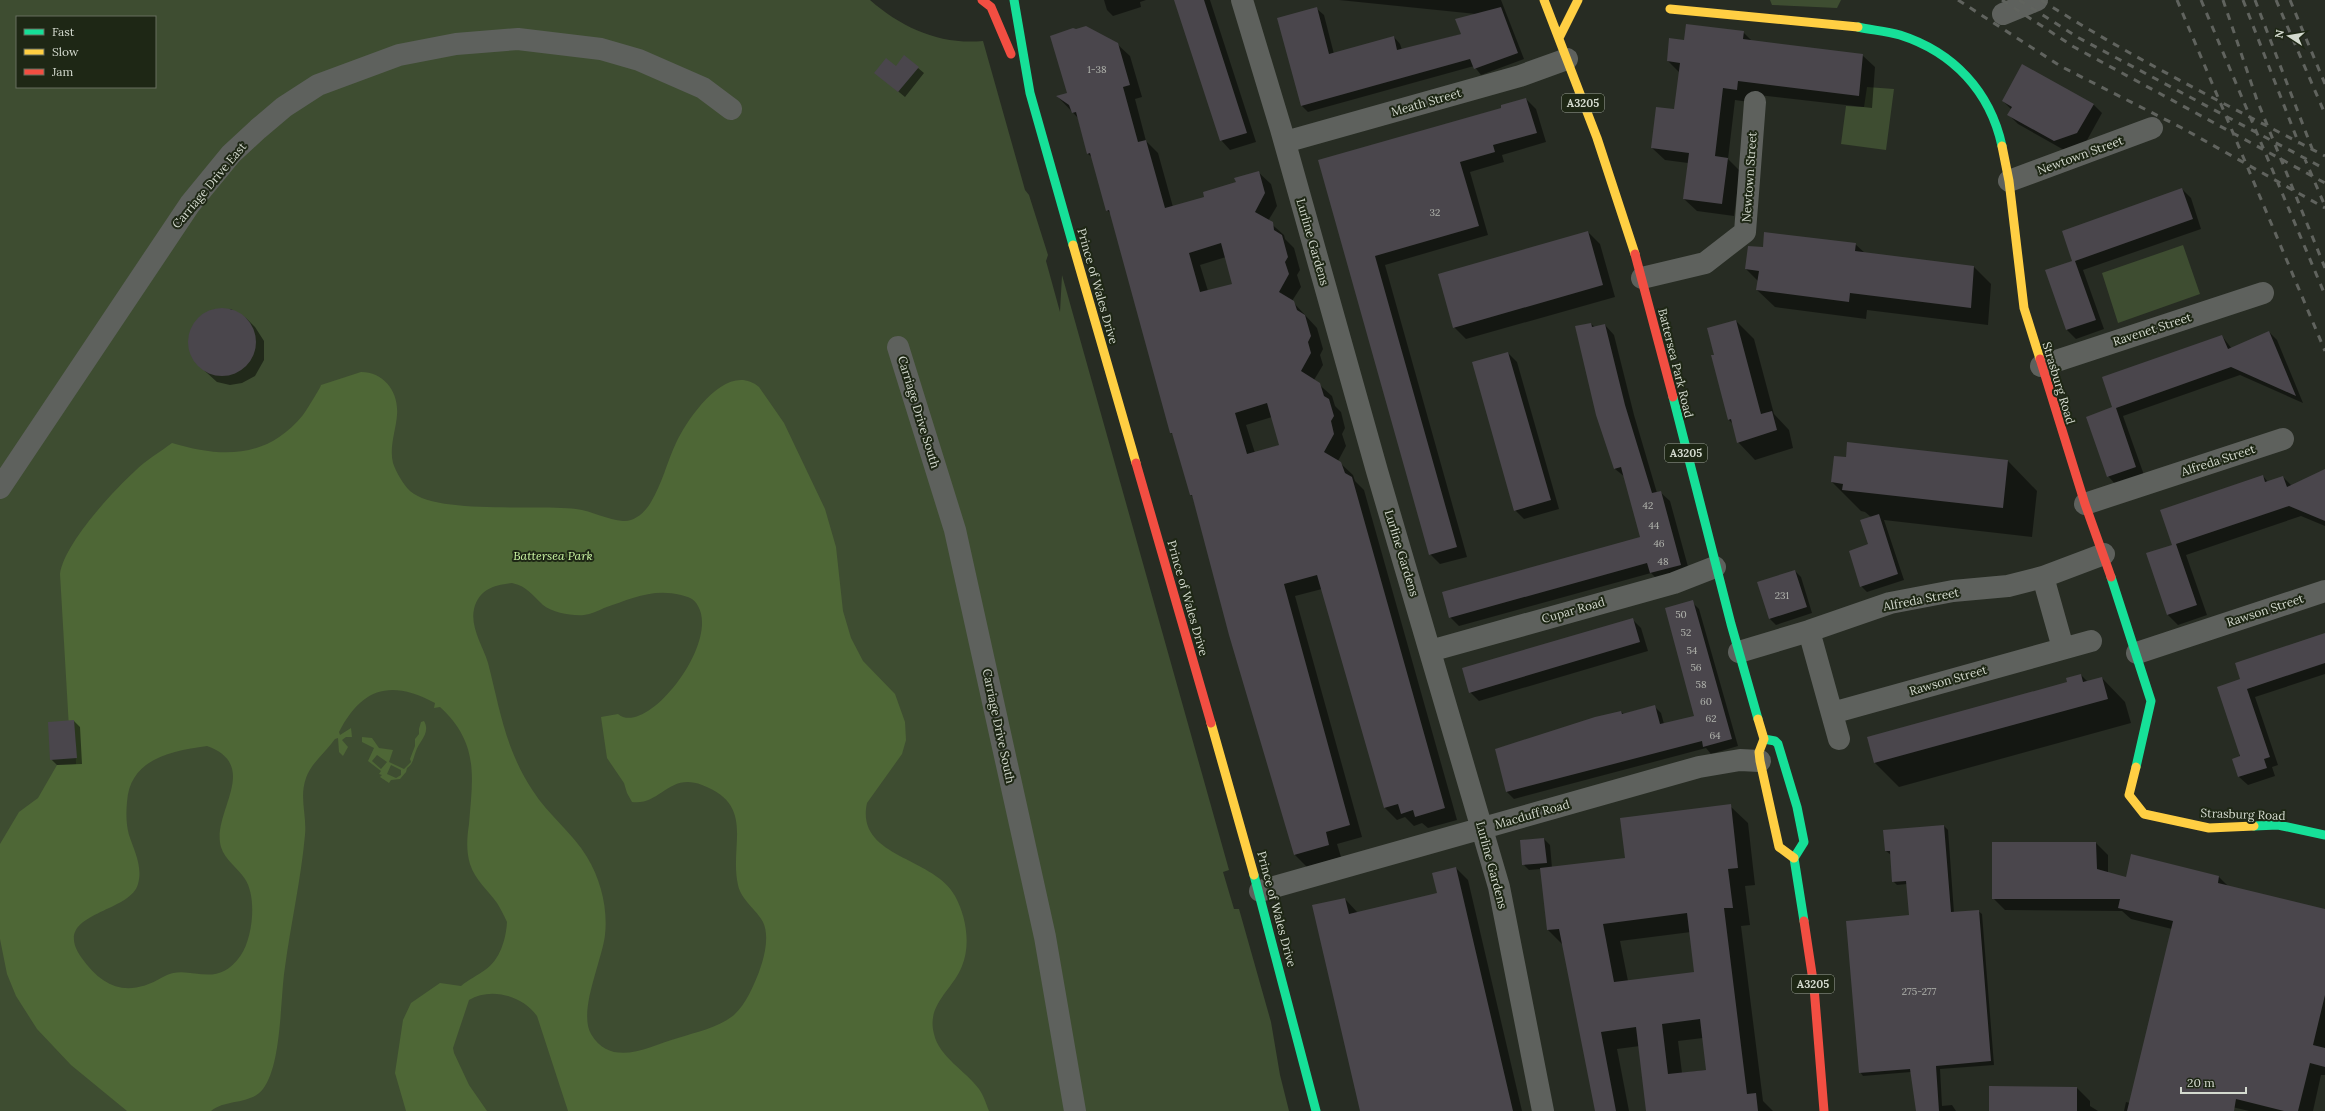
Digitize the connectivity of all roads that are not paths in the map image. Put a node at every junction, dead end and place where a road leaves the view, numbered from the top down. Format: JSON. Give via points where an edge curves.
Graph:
{"nodes":[{"id":1,"x":982,"y":0,"type":"edge"},
{"id":2,"x":1014,"y":0,"type":"edge"},
{"id":3,"x":1242,"y":0,"type":"edge"},
{"id":4,"x":1544,"y":0,"type":"edge"},
{"id":5,"x":1578,"y":0,"type":"edge"},
{"id":6,"x":2037,"y":0,"type":"edge"},
{"id":7,"x":1670,"y":9,"type":"dead end"},
{"id":8,"x":2004,"y":14,"type":"dead end"},
{"id":9,"x":1559,"y":38,"type":"junction"},
{"id":10,"x":1567,"y":59,"type":"junction"},
{"id":11,"x":1030,"y":93,"type":"junction"},
{"id":12,"x":1755,"y":102,"type":"dead end"},
{"id":13,"x":731,"y":109,"type":"dead end"},
{"id":14,"x":2152,"y":128,"type":"dead end"},
{"id":15,"x":1285,"y":142,"type":"junction"},
{"id":16,"x":2009,"y":181,"type":"junction"},
{"id":17,"x":1642,"y":278,"type":"junction"},
{"id":18,"x":2263,"y":293,"type":"dead end"},
{"id":19,"x":898,"y":347,"type":"dead end"},
{"id":20,"x":2041,"y":366,"type":"junction"},
{"id":21,"x":2283,"y":439,"type":"dead end"},
{"id":22,"x":0,"y":488,"type":"edge"},
{"id":23,"x":2085,"y":504,"type":"junction"},
{"id":24,"x":2104,"y":554,"type":"junction"},
{"id":25,"x":1715,"y":567,"type":"junction"},
{"id":26,"x":2042,"y":577,"type":"junction"},
{"id":27,"x":2325,"y":591,"type":"edge"},
{"id":28,"x":1809,"y":631,"type":"junction"},
{"id":29,"x":2092,"y":641,"type":"dead end"},
{"id":30,"x":2063,"y":648,"type":"junction"},
{"id":31,"x":1430,"y":651,"type":"junction"},
{"id":32,"x":1739,"y":652,"type":"junction"},
{"id":33,"x":2138,"y":653,"type":"junction"},
{"id":34,"x":1832,"y":713,"type":"junction"},
{"id":35,"x":1764,"y":739,"type":"junction"},
{"id":36,"x":1839,"y":739,"type":"dead end"},
{"id":37,"x":1760,"y":761,"type":"junction"},
{"id":38,"x":1482,"y":828,"type":"junction"},
{"id":39,"x":2325,"y":835,"type":"edge"},
{"id":40,"x":1794,"y":858,"type":"junction"},
{"id":41,"x":1260,"y":891,"type":"junction"},
{"id":42,"x":1075,"y":1111,"type":"edge"},
{"id":43,"x":1316,"y":1111,"type":"edge"},
{"id":44,"x":1543,"y":1111,"type":"edge"},
{"id":45,"x":1824,"y":1111,"type":"edge"}],
"edges":[{"from":1,"to":11,"type":"main road","name":"Prince of Wales Drive","via":[[991,7],[1002,29],[1017,74]]},
{"from":2,"to":11,"type":"main road","name":"Prince of Wales Drive","via":[[1016,24],[1030,72]]},
{"from":3,"to":15,"type":"street","name":"Lurline Gardens"},
{"from":4,"to":9,"type":"main road","name":"Battersea Park Road","number":"A3205"},
{"from":5,"to":9,"type":"main road"},
{"from":6,"to":8,"type":"street"},
{"from":7,"to":16,"type":"main road","name":"Strasburg Road","via":[[1856,27],[1899,35],[1933,49],[1956,66],[1977,87],[1998,130]]},
{"from":9,"to":10,"type":"main road","name":"Battersea Park Road","number":"A3205"},
{"from":10,"to":15,"type":"street","name":"Meath Street","via":[[1520,76]]},
{"from":10,"to":17,"type":"main road","name":"Battersea Park Road","number":"A3205","via":[[1608,168]]},
{"from":11,"to":41,"type":"main road","name":"Prince of Wales Drive"},
{"from":12,"to":17,"type":"street","name":"Newtown Street","via":[[1745,232],[1705,263]]},
{"from":13,"to":22,"type":"street","name":"Carriage Drive East","via":[[703,88],[639,60],[601,49],[518,39],[456,44],[399,55],[318,85],[284,107],[258,129],[232,154],[190,204]]},
{"from":14,"to":16,"type":"street","name":"Newtown Street"},
{"from":15,"to":31,"type":"street","name":"Lurline Gardens"},
{"from":16,"to":20,"type":"main road","name":"Strasburg Road","via":[[2024,308]]},
{"from":17,"to":25,"type":"main road","name":"Battersea Park Road","number":"A3205"},
{"from":18,"to":20,"type":"street","name":"Ravenet Street"},
{"from":19,"to":42,"type":"street","name":"Carriage Drive South","via":[[955,530],[1045,937]]},
{"from":20,"to":23,"type":"main road","name":"Strasburg Road"},
{"from":21,"to":23,"type":"street","name":"Alfreda Street"},
{"from":23,"to":24,"type":"main road","name":"Strasburg Road"},
{"from":24,"to":26,"type":"street","name":"Alfreda Street"},
{"from":24,"to":33,"type":"main road","name":"Strasburg Road"},
{"from":25,"to":31,"type":"street","name":"Cupar Road","via":[[1674,583]]},
{"from":25,"to":32,"type":"main road","name":"Battersea Park Road","number":"A3205"},
{"from":26,"to":28,"type":"street","name":"Alfreda Street","via":[[2008,586],[1953,591],[1890,603]]},
{"from":26,"to":30,"type":"street"},
{"from":27,"to":33,"type":"street","name":"Rawson Street"},
{"from":28,"to":32,"type":"street","name":"Alfreda Street"},
{"from":28,"to":34,"type":"street"},
{"from":29,"to":30,"type":"street","name":"Rawson Street"},
{"from":30,"to":34,"type":"street","name":"Rawson Street"},
{"from":31,"to":38,"type":"street","name":"Lurline Gardens"},
{"from":32,"to":35,"type":"main road","name":"Battersea Park Road","number":"A3205"},
{"from":33,"to":39,"type":"main road","name":"Strasburg Road","via":[[2151,701],[2129,795],[2144,814],[2208,828],[2278,825]]},
{"from":34,"to":36,"type":"street"},
{"from":35,"to":37,"type":"main road","name":"Battersea Park Road","number":"A3205","via":[[1759,752]]},
{"from":35,"to":40,"type":"main road","via":[[1778,744],[1797,808],[1804,842]]},
{"from":37,"to":38,"type":"street","name":"Macduff Road","via":[[1740,760],[1699,767]]},
{"from":37,"to":40,"type":"main road","name":"Battersea Park Road","number":"A3205","via":[[1779,847]]},
{"from":38,"to":41,"type":"street","name":"Macduff Road"},
{"from":38,"to":44,"type":"street","name":"Lurline Gardens","via":[[1499,887]]},
{"from":40,"to":45,"type":"main road","number":"A3205","via":[[1814,987]]},
{"from":41,"to":43,"type":"main road","name":"Prince of Wales Drive"}]}
